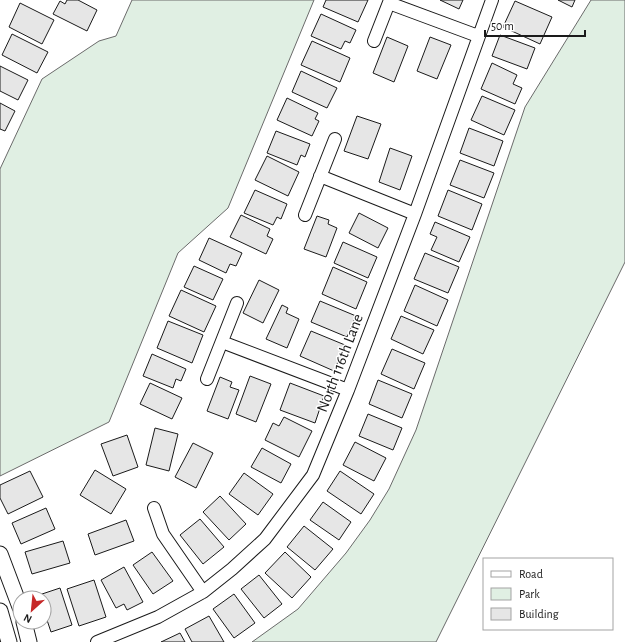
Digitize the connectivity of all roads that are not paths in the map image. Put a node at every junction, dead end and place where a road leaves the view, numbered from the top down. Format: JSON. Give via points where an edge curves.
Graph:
{"nodes":[{"id":1,"x":492,"y":0,"type":"edge"},
{"id":2,"x":389,"y":2,"type":"edge"},
{"id":3,"x":478,"y":36,"type":"junction"},
{"id":4,"x":374,"y":41,"type":"dead end"},
{"id":5,"x":335,"y":139,"type":"dead end"},
{"id":6,"x":320,"y":176,"type":"junction"},
{"id":7,"x":414,"y":214,"type":"junction"},
{"id":8,"x":304,"y":215,"type":"dead end"},
{"id":9,"x":237,"y":303,"type":"dead end"},
{"id":10,"x":222,"y":342,"type":"junction"},
{"id":11,"x":207,"y":379,"type":"dead end"},
{"id":12,"x":348,"y":390,"type":"junction"},
{"id":13,"x":154,"y":508,"type":"dead end"},
{"id":14,"x":0,"y":554,"type":"edge"},
{"id":15,"x":14,"y":590,"type":"edge"},
{"id":16,"x":203,"y":592,"type":"junction"},
{"id":17,"x":0,"y":611,"type":"edge"},
{"id":18,"x":26,"y":630,"type":"edge"},
{"id":19,"x":9,"y":642,"type":"edge"},
{"id":20,"x":29,"y":642,"type":"edge"},
{"id":21,"x":97,"y":642,"type":"edge"}],
"edges":[{"from":1,"to":3,"type":"street","name":"North 116th Lane"},
{"from":2,"to":3,"type":"street"},
{"from":2,"to":4,"type":"street"},
{"from":3,"to":7,"type":"street","name":"North 116th Lane"},
{"from":5,"to":6,"type":"street"},
{"from":6,"to":7,"type":"street"},
{"from":6,"to":8,"type":"street"},
{"from":7,"to":12,"type":"street","name":"North 116th Lane"},
{"from":9,"to":10,"type":"street"},
{"from":10,"to":11,"type":"street"},
{"from":10,"to":12,"type":"street"},
{"from":12,"to":16,"type":"street","name":"North 116th Lane","via":[[313,475],[265,539]]},
{"from":13,"to":16,"type":"street","via":[[163,534]]},
{"from":14,"to":15,"type":"street"},
{"from":16,"to":21,"type":"street","name":"North 116th Lane","via":[[158,617]]},
{"from":17,"to":19,"type":"street"},
{"from":18,"to":20,"type":"street"}]}
